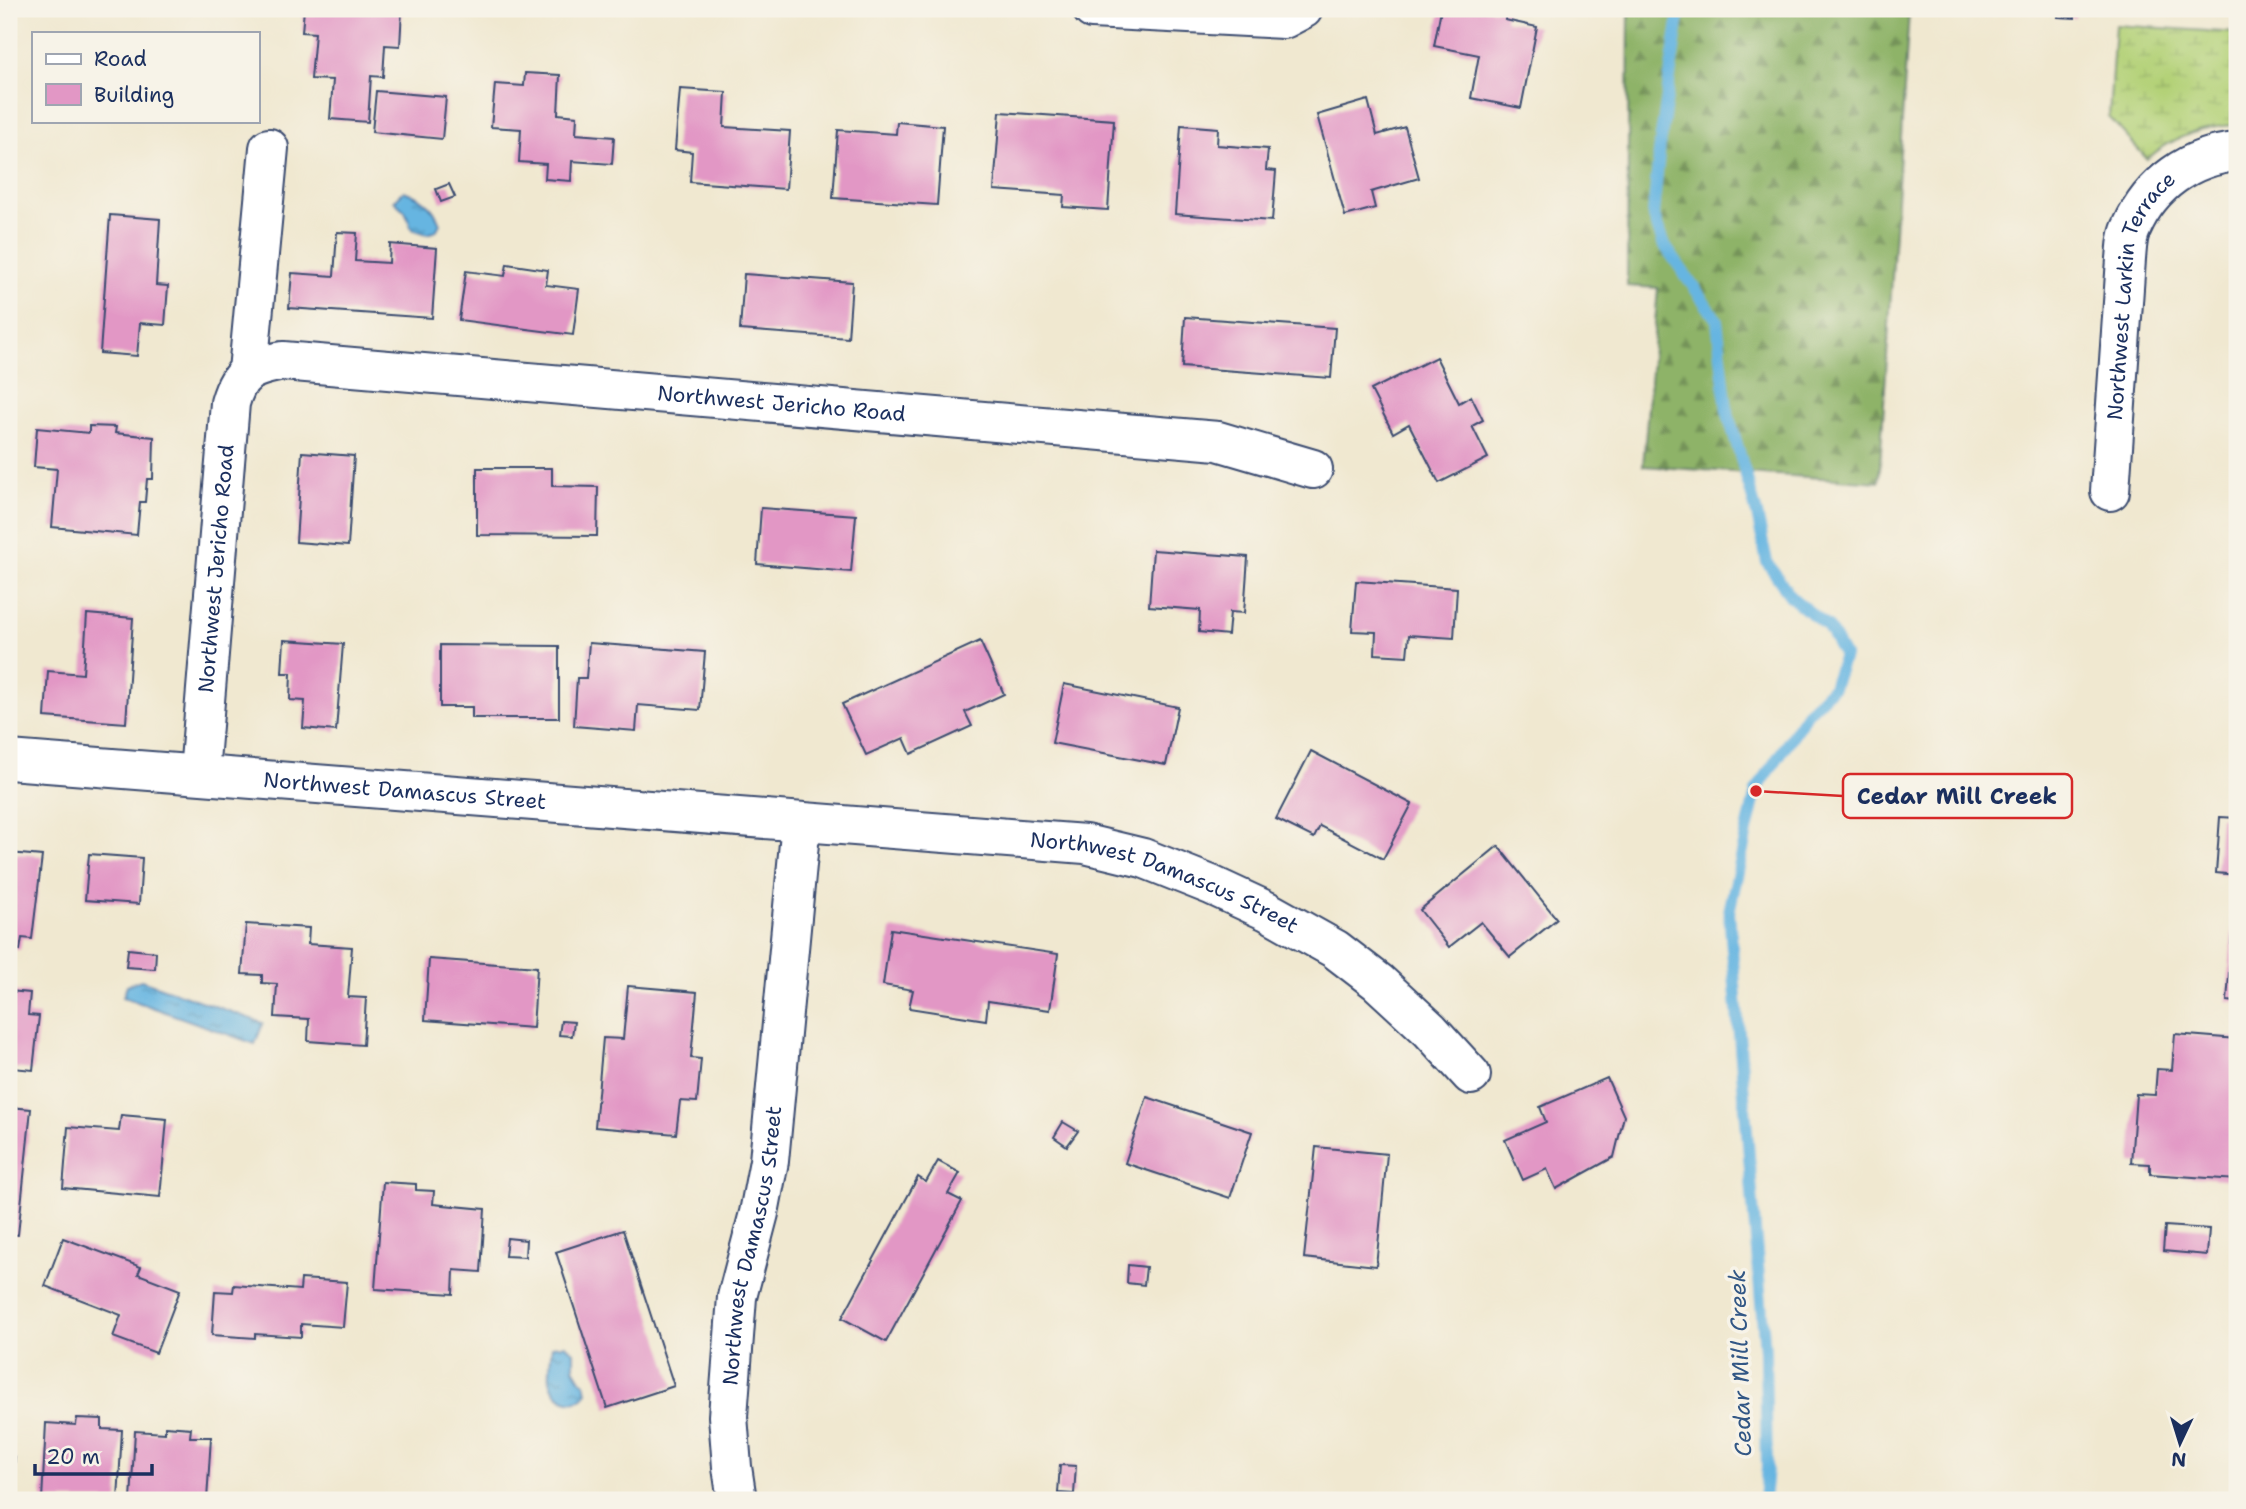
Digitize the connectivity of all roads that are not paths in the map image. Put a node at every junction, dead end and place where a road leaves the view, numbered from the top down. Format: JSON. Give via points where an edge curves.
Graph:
{"nodes":[{"id":1,"x":1092,"y":9,"type":"edge"},
{"id":2,"x":1216,"y":13,"type":"edge"},
{"id":3,"x":1293,"y":14,"type":"edge"},
{"id":4,"x":269,"y":148,"type":"dead end"},
{"id":5,"x":2237,"y":152,"type":"edge"},
{"id":6,"x":248,"y":371,"type":"junction"},
{"id":7,"x":1313,"y":469,"type":"dead end"},
{"id":8,"x":2110,"y":491,"type":"dead end"},
{"id":9,"x":9,"y":760,"type":"edge"},
{"id":10,"x":199,"y":773,"type":"junction"},
{"id":11,"x":801,"y":822,"type":"junction"},
{"id":12,"x":1471,"y":1075,"type":"dead end"},
{"id":13,"x":737,"y":1500,"type":"edge"}],
"edges":[{"from":1,"to":2,"type":"street"},
{"from":2,"to":3,"type":"street"},
{"from":4,"to":6,"type":"street","name":"Northwest Jericho Road"},
{"from":5,"to":8,"type":"street","name":"Northwest Larkin Terrace","via":[[2220,153],[2169,177],[2147,199],[2130,229]]},
{"from":6,"to":7,"type":"street","name":"Northwest Jericho Road","via":[[283,361],[1218,440]]},
{"from":6,"to":10,"type":"street","name":"Northwest Jericho Road","via":[[236,384],[230,403]]},
{"from":9,"to":10,"type":"street","name":"Northwest Damascus Street"},
{"from":10,"to":11,"type":"street","name":"Northwest Damascus Street"},
{"from":11,"to":12,"type":"street","name":"Northwest Damascus Street","via":[[1085,845],[1143,858],[1267,911],[1335,949],[1387,990]]},
{"from":11,"to":13,"type":"street","name":"Northwest Damascus Street","via":[[769,1161],[737,1297],[728,1416]]}]}
